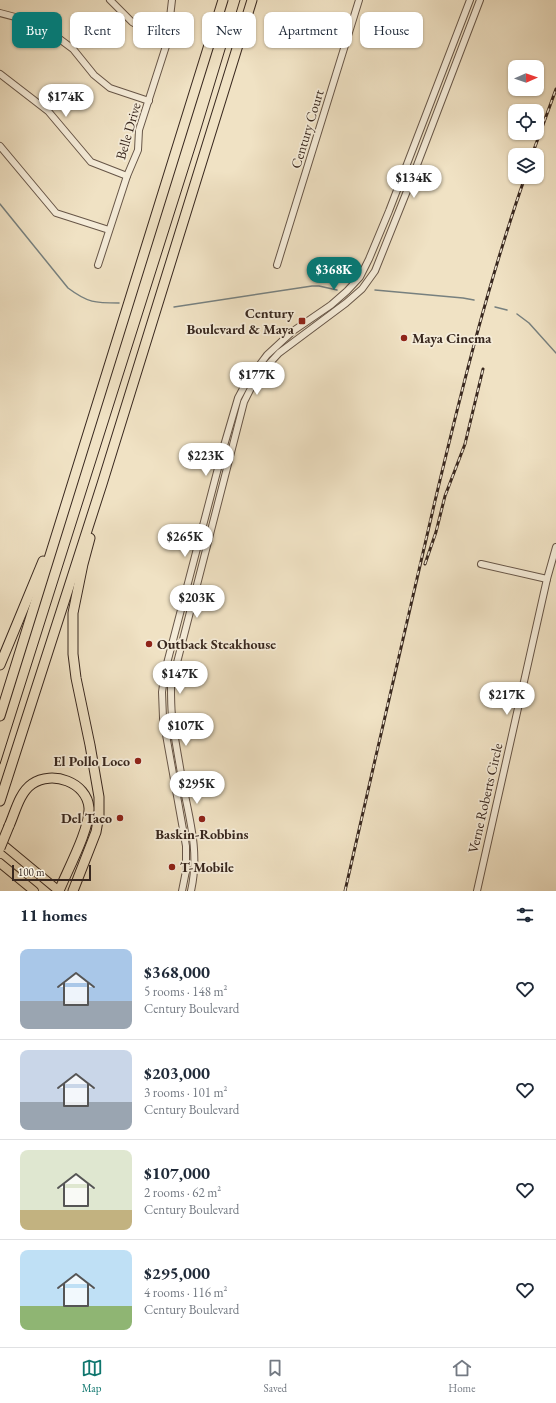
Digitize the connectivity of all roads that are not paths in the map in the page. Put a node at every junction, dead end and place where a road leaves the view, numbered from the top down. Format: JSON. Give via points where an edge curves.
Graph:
{"nodes":[{"id":1,"x":110,"y":0,"type":"edge"},
{"id":2,"x":172,"y":0,"type":"edge"},
{"id":3,"x":223,"y":0,"type":"edge"},
{"id":4,"x":252,"y":0,"type":"edge"},
{"id":5,"x":359,"y":0,"type":"edge"},
{"id":6,"x":470,"y":0,"type":"edge"},
{"id":7,"x":480,"y":0,"type":"edge"},
{"id":8,"x":171,"y":12,"type":"edge"},
{"id":9,"x":0,"y":13,"type":"edge"},
{"id":10,"x":133,"y":23,"type":"edge"},
{"id":11,"x":165,"y":48,"type":"edge"},
{"id":12,"x":0,"y":74,"type":"edge"},
{"id":13,"x":149,"y":101,"type":"junction"},
{"id":14,"x":0,"y":146,"type":"edge"},
{"id":15,"x":127,"y":176,"type":"junction"},
{"id":16,"x":109,"y":230,"type":"junction"},
{"id":17,"x":98,"y":265,"type":"dead end"},
{"id":18,"x":277,"y":265,"type":"dead end"},
{"id":19,"x":102,"y":484,"type":"junction"},
{"id":20,"x":67,"y":501,"type":"junction"},
{"id":21,"x":556,"y":547,"type":"edge"},
{"id":22,"x":481,"y":564,"type":"dead end"},
{"id":23,"x":547,"y":579,"type":"junction"},
{"id":24,"x":0,"y":665,"type":"edge"},
{"id":25,"x":0,"y":716,"type":"edge"},
{"id":26,"x":0,"y":801,"type":"edge"},
{"id":27,"x":0,"y":842,"type":"edge"},
{"id":28,"x":0,"y":848,"type":"edge"},
{"id":29,"x":0,"y":863,"type":"edge"},
{"id":30,"x":34,"y":891,"type":"edge"},
{"id":31,"x":59,"y":891,"type":"edge"},
{"id":32,"x":73,"y":891,"type":"edge"},
{"id":33,"x":182,"y":891,"type":"edge"},
{"id":34,"x":191,"y":891,"type":"edge"},
{"id":35,"x":477,"y":891,"type":"edge"}],
"edges":[{"from":1,"to":10,"type":"street"},
{"from":2,"to":8,"type":"street","name":"Belle Drive"},
{"from":3,"to":20,"type":"highway"},
{"from":4,"to":19,"type":"highway"},
{"from":5,"to":18,"type":"street","name":"Century Court"},
{"from":6,"to":33,"type":"street","via":[[389,211],[360,277],[331,305],[293,330],[267,355],[249,378],[238,398],[163,685],[163,718],[186,846],[186,871]]},
{"from":7,"to":34,"type":"street","via":[[375,271],[362,289],[346,303],[279,353],[256,378],[244,402],[171,686],[172,716],[193,833],[195,869]]},
{"from":9,"to":13,"type":"street","via":[[38,23],[73,50],[94,75],[110,88]]},
{"from":11,"to":13,"type":"street","name":"Belle Drive"},
{"from":12,"to":15,"type":"street","via":[[48,110],[91,162]]},
{"from":13,"to":15,"type":"street","name":"Belle Drive","via":[[139,130],[138,150]]},
{"from":14,"to":16,"type":"street","via":[[56,213]]},
{"from":15,"to":16,"type":"street","name":"Belle Drive"},
{"from":16,"to":17,"type":"street","name":"Belle Drive"},
{"from":19,"to":26,"type":"highway"},
{"from":19,"to":32,"type":"highway","via":[[73,613],[72,654],[99,797],[99,815],[96,832]]},
{"from":20,"to":24,"type":"highway"},
{"from":20,"to":25,"type":"highway"},
{"from":21,"to":23,"type":"street","name":"Verne Roberts Circle"},
{"from":22,"to":23,"type":"street"},
{"from":23,"to":35,"type":"street","name":"Verne Roberts Circle"},
{"from":27,"to":31,"type":"main road"},
{"from":28,"to":31,"type":"highway","bridge":true,"via":[[23,794],[32,784],[41,779],[54,778],[72,782],[80,789],[89,806],[87,824]]},
{"from":29,"to":30,"type":"main road"}]}
